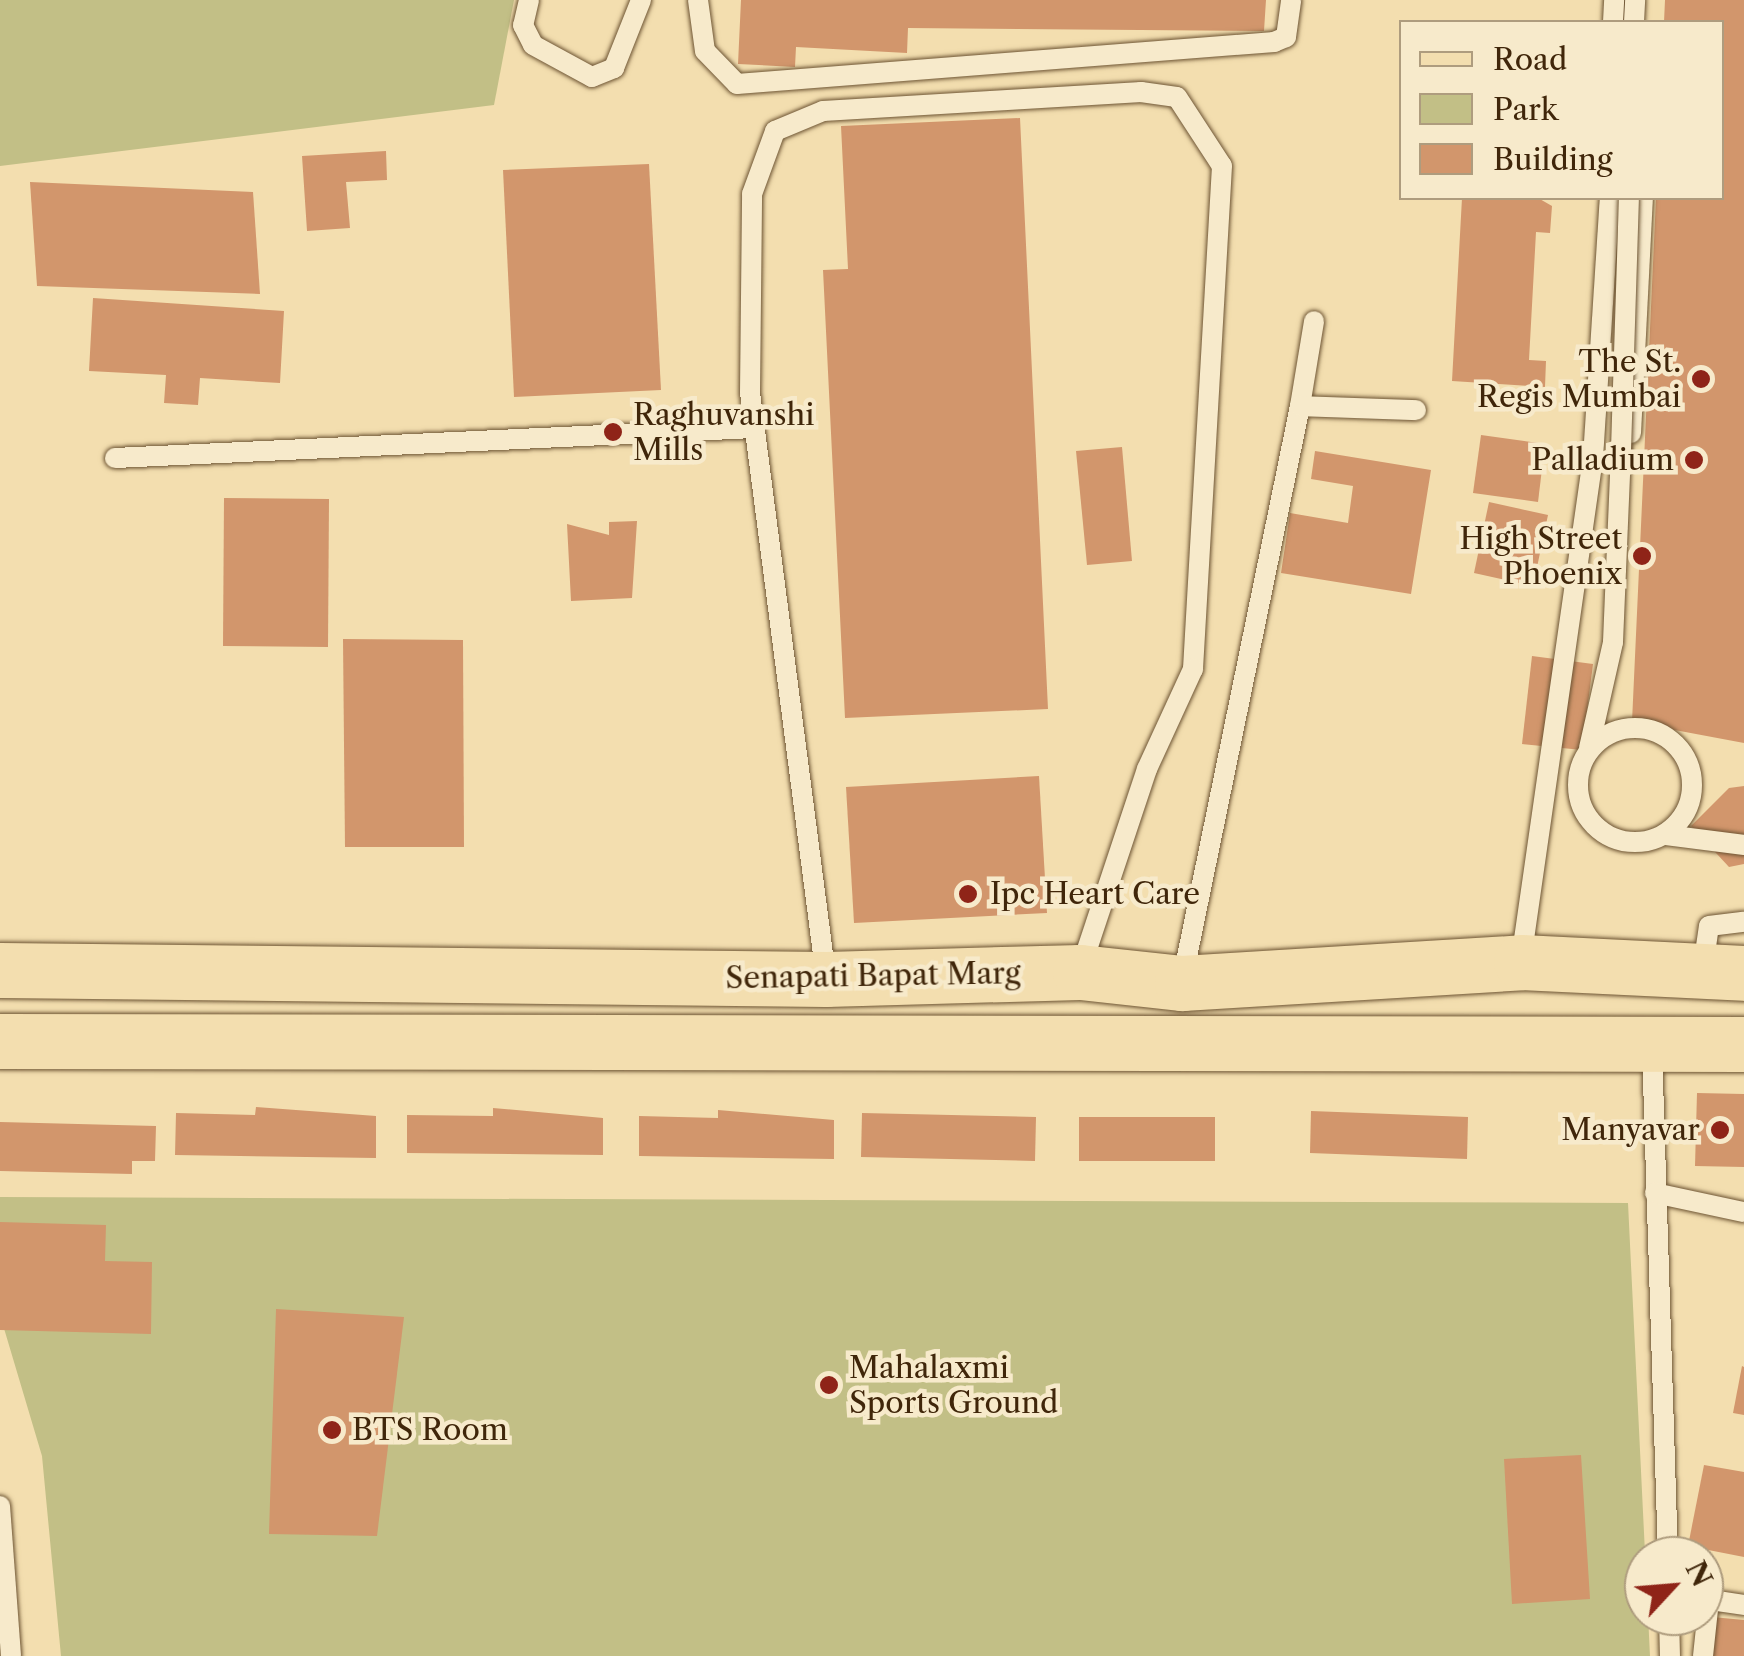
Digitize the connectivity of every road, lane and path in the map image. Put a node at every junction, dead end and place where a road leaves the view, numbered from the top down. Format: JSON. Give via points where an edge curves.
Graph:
{"nodes":[{"id":1,"x":529,"y":0,"type":"edge"},
{"id":2,"x":640,"y":0,"type":"edge"},
{"id":3,"x":698,"y":0,"type":"edge"},
{"id":4,"x":1291,"y":0,"type":"edge"},
{"id":5,"x":1610,"y":200,"type":"edge"},
{"id":6,"x":1629,"y":200,"type":"edge"},
{"id":7,"x":1643,"y":200,"type":"edge"},
{"id":8,"x":1314,"y":321,"type":"dead end"},
{"id":9,"x":1300,"y":406,"type":"junction"},
{"id":10,"x":1416,"y":410,"type":"dead end"},
{"id":11,"x":754,"y":428,"type":"junction"},
{"id":12,"x":115,"y":458,"type":"dead end"},
{"id":13,"x":1592,"y":458,"type":"junction"},
{"id":14,"x":1588,"y":750,"type":"junction"},
{"id":15,"x":1666,"y":834,"type":"junction"},
{"id":16,"x":1744,"y":845,"type":"edge"},
{"id":17,"x":1744,"y":922,"type":"edge"},
{"id":18,"x":1521,"y":962,"type":"junction"},
{"id":19,"x":0,"y":970,"type":"edge"},
{"id":20,"x":1080,"y":972,"type":"junction"},
{"id":21,"x":1723,"y":974,"type":"edge"},
{"id":22,"x":826,"y":980,"type":"junction"},
{"id":23,"x":1182,"y":983,"type":"junction"},
{"id":24,"x":0,"y":1041,"type":"edge"},
{"id":25,"x":1652,"y":1043,"type":"junction"},
{"id":26,"x":1744,"y":1044,"type":"edge"},
{"id":27,"x":1655,"y":1194,"type":"junction"},
{"id":28,"x":1744,"y":1212,"type":"edge"},
{"id":29,"x":0,"y":1506,"type":"edge"},
{"id":30,"x":1667,"y":1536,"type":"edge"},
{"id":31,"x":11,"y":1656,"type":"edge"}],
"edges":[{"from":1,"to":2,"type":"lane","via":[[523,25],[533,45],[592,77],[614,68]]},
{"from":3,"to":4,"type":"lane","via":[[705,51],[736,84],[1170,41],[1274,42],[1286,37]]},
{"from":5,"to":13,"type":"lane"},
{"from":6,"to":14,"type":"lane","bridge":true,"via":[[1613,642]]},
{"from":7,"to":13,"type":"lane","via":[[1631,435]]},
{"from":8,"to":9,"type":"lane"},
{"from":9,"to":10,"type":"lane"},
{"from":9,"to":23,"type":"lane"},
{"from":11,"to":12,"type":"lane"},
{"from":11,"to":20,"type":"lane","via":[[752,194],[774,131],[823,110],[1141,92],[1177,97],[1204,129],[1222,166],[1193,669],[1147,770]]},
{"from":11,"to":22,"type":"lane"},
{"from":13,"to":18,"type":"lane"},
{"from":14,"to":15,"type":"lane","via":[[1576,788],[1592,824],[1627,843]]},
{"from":14,"to":15,"type":"lane","via":[[1620,730],[1672,740],[1692,789]]},
{"from":15,"to":16,"type":"lane"},
{"from":17,"to":21,"type":"lane","via":[[1710,926]]},
{"from":18,"to":21,"type":"main road","name":"Senapati Bapat Marg"},
{"from":18,"to":23,"type":"main road","name":"Senapati Bapat Marg"},
{"from":19,"to":22,"type":"main road","name":"Senapati Bapat Marg"},
{"from":20,"to":22,"type":"main road","name":"Senapati Bapat Marg"},
{"from":20,"to":23,"type":"main road","name":"Senapati Bapat Marg"},
{"from":24,"to":25,"type":"main road"},
{"from":25,"to":26,"type":"main road"},
{"from":25,"to":27,"type":"lane"},
{"from":27,"to":28,"type":"lane"},
{"from":27,"to":30,"type":"lane"},
{"from":29,"to":31,"type":"lane"}]}
